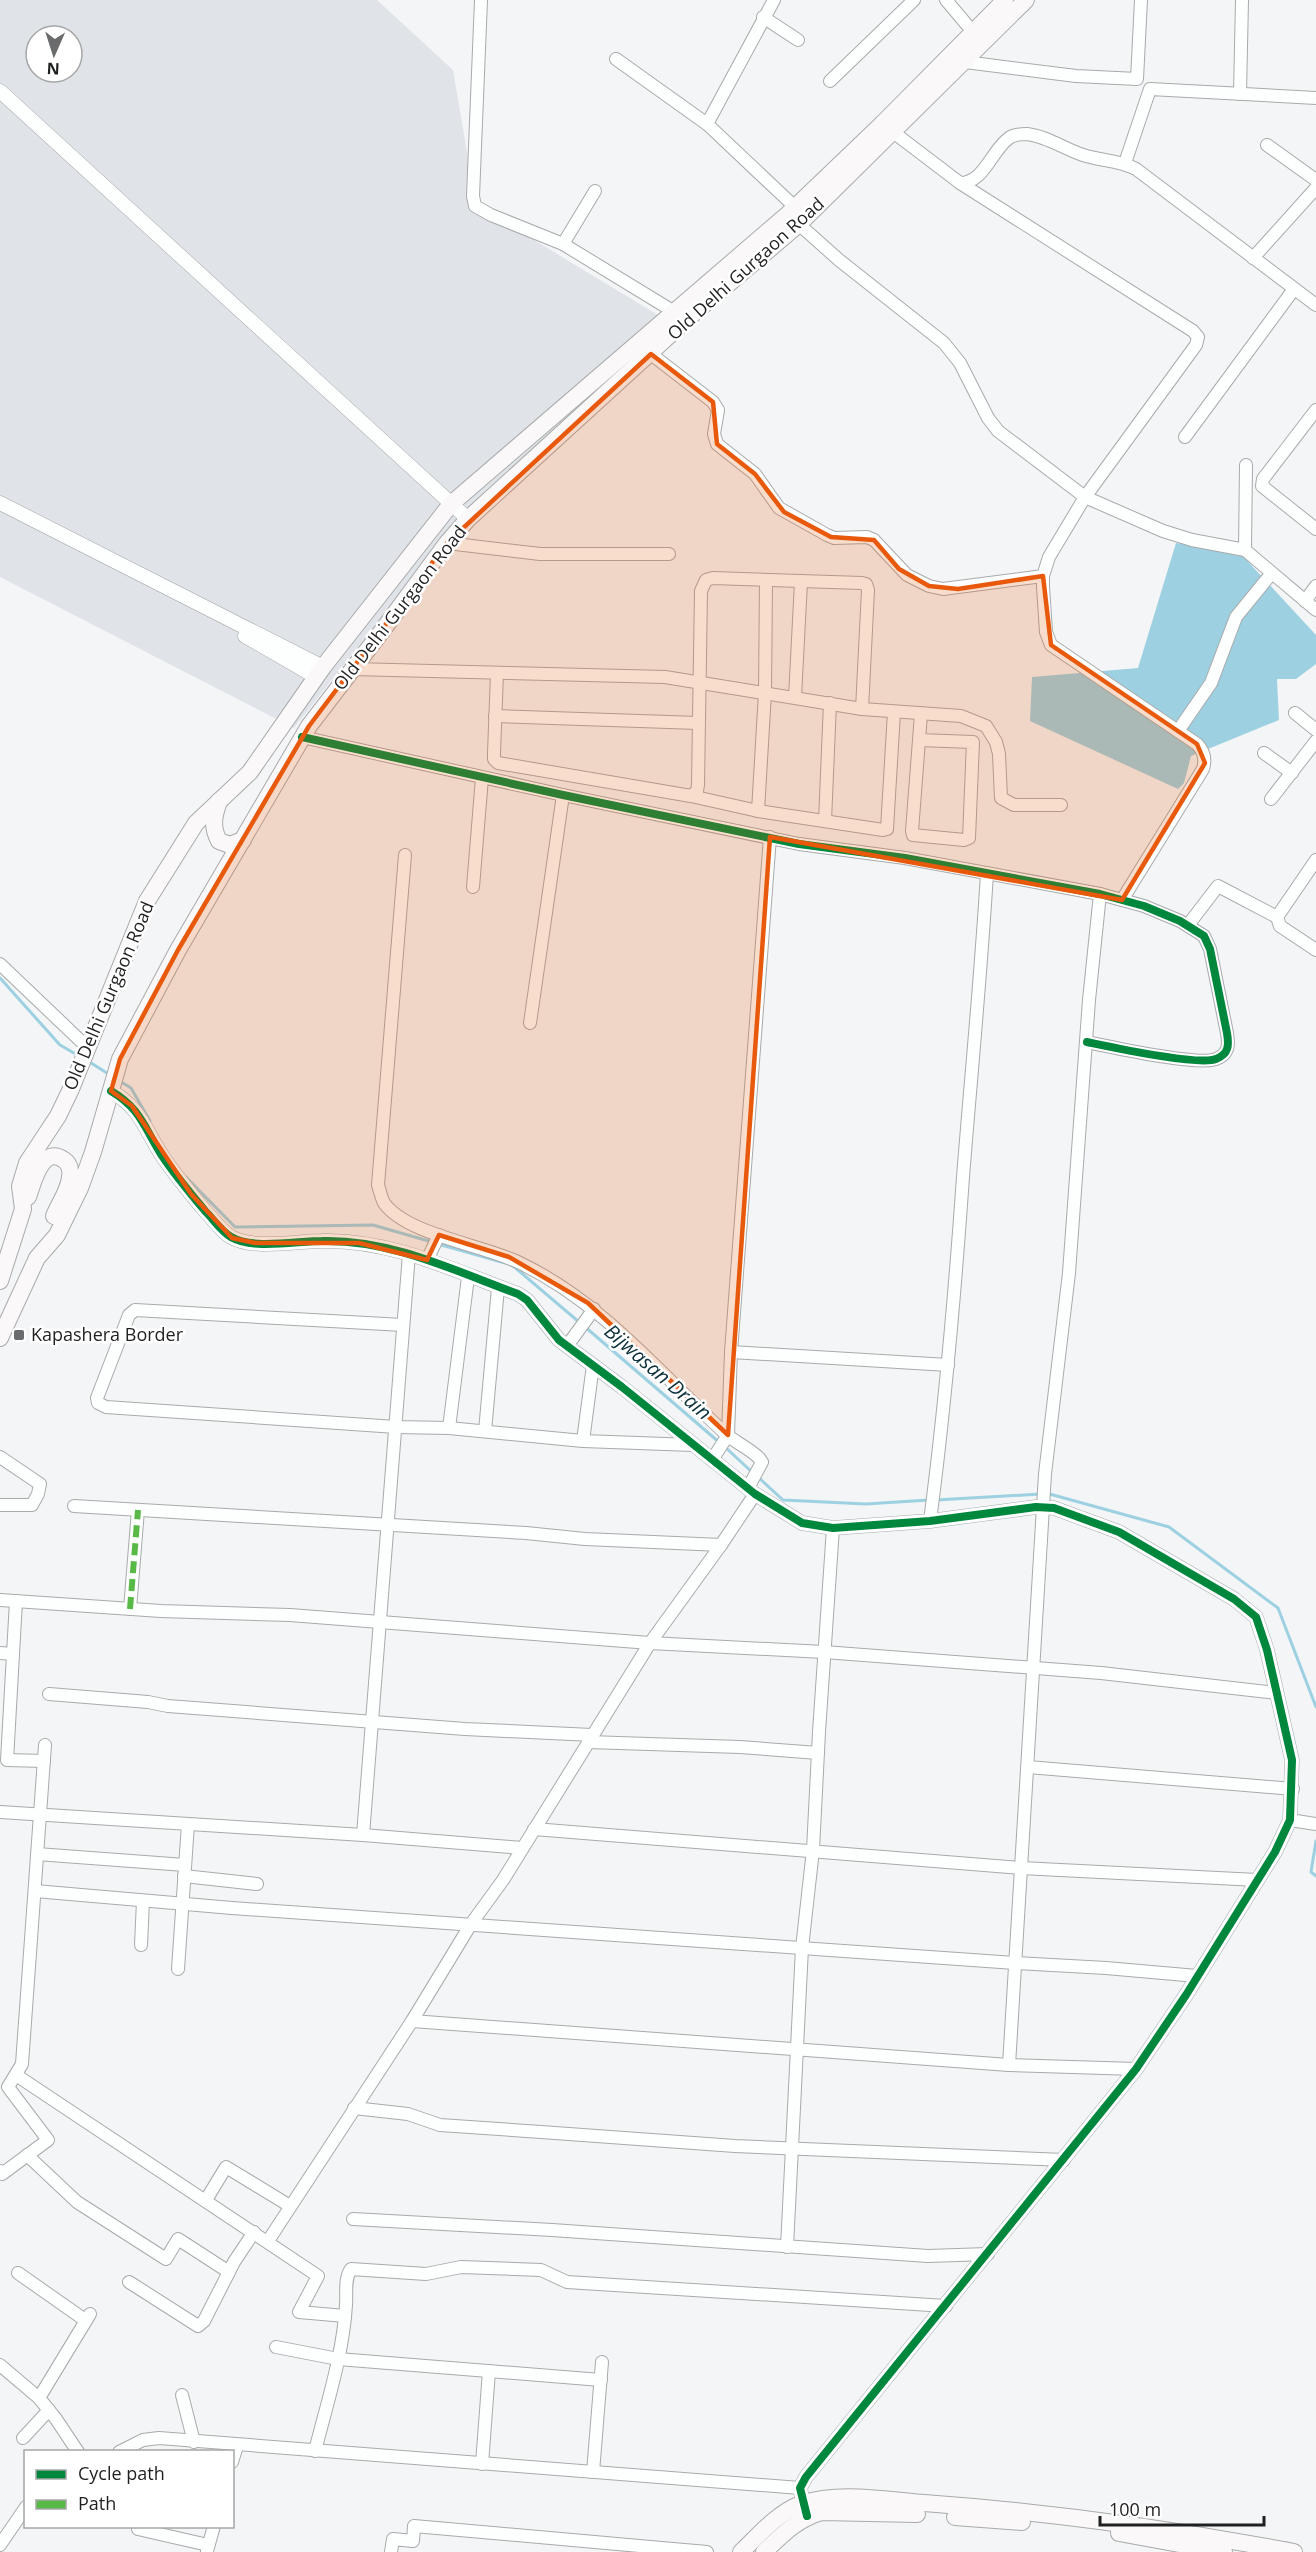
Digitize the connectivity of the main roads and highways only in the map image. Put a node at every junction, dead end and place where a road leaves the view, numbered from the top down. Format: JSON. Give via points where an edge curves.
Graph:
{"nodes":[{"id":1,"x":1005,"y":0,"type":"edge"},
{"id":2,"x":1026,"y":0,"type":"edge"},
{"id":3,"x":978,"y":38,"type":"junction"},
{"id":4,"x":794,"y":215,"type":"junction"},
{"id":5,"x":681,"y":316,"type":"junction"},
{"id":6,"x":219,"y":801,"type":"junction"},
{"id":7,"x":243,"y":840,"type":"junction"},
{"id":8,"x":23,"y":1209,"type":"junction"},
{"id":9,"x":37,"y":1258,"type":"junction"},
{"id":10,"x":0,"y":1281,"type":"edge"},
{"id":11,"x":0,"y":1338,"type":"edge"},
{"id":12,"x":803,"y":2503,"type":"junction"},
{"id":13,"x":741,"y":2552,"type":"edge"},
{"id":14,"x":764,"y":2552,"type":"edge"},
{"id":15,"x":1224,"y":2552,"type":"edge"},
{"id":16,"x":1294,"y":2552,"type":"edge"}],
"edges":[{"from":1,"to":3,"type":"main road","name":"Old Delhi Gurgaon Road"},
{"from":2,"to":3,"type":"main road","name":"Old Delhi Gurgaon Road"},
{"from":3,"to":4,"type":"main road","name":"Old Delhi Gurgaon Road","via":[[882,124]]},
{"from":3,"to":4,"type":"main road","name":"Old Delhi Gurgaon Road","via":[[965,62],[893,132]]},
{"from":4,"to":5,"type":"main road","name":"Old Delhi Gurgaon Road"},
{"from":5,"to":6,"type":"main road","name":"Old Delhi Gurgaon Road","via":[[451,504],[320,672],[250,772]]},
{"from":5,"to":7,"type":"main road","name":"Old Delhi Gurgaon Road","via":[[651,354],[468,519],[447,543],[302,737]]},
{"from":6,"to":7,"type":"main road","via":[[213,819],[219,841],[230,845]]},
{"from":6,"to":8,"type":"main road","name":"Old Delhi Gurgaon Road","via":[[196,823],[147,901],[58,1116],[27,1163],[20,1186]]},
{"from":7,"to":9,"type":"main road","name":"Old Delhi Gurgaon Road","via":[[120,1059],[80,1188],[57,1235]]},
{"from":8,"to":9,"type":"main road","via":[[45,1159],[53,1156],[64,1160],[71,1169],[70,1180]]},
{"from":8,"to":10,"type":"main road","name":"Old Delhi Gurgaon Road"},
{"from":9,"to":11,"type":"main road","name":"Old Delhi Gurgaon Road"},
{"from":12,"to":13,"type":"main road","via":[[770,2524]]},
{"from":12,"to":14,"type":"main road","via":[[790,2527]]},
{"from":12,"to":15,"type":"main road","via":[[833,2511],[1117,2532]]},
{"from":12,"to":16,"type":"main road","via":[[855,2498],[995,2508],[1157,2528]]}]}
